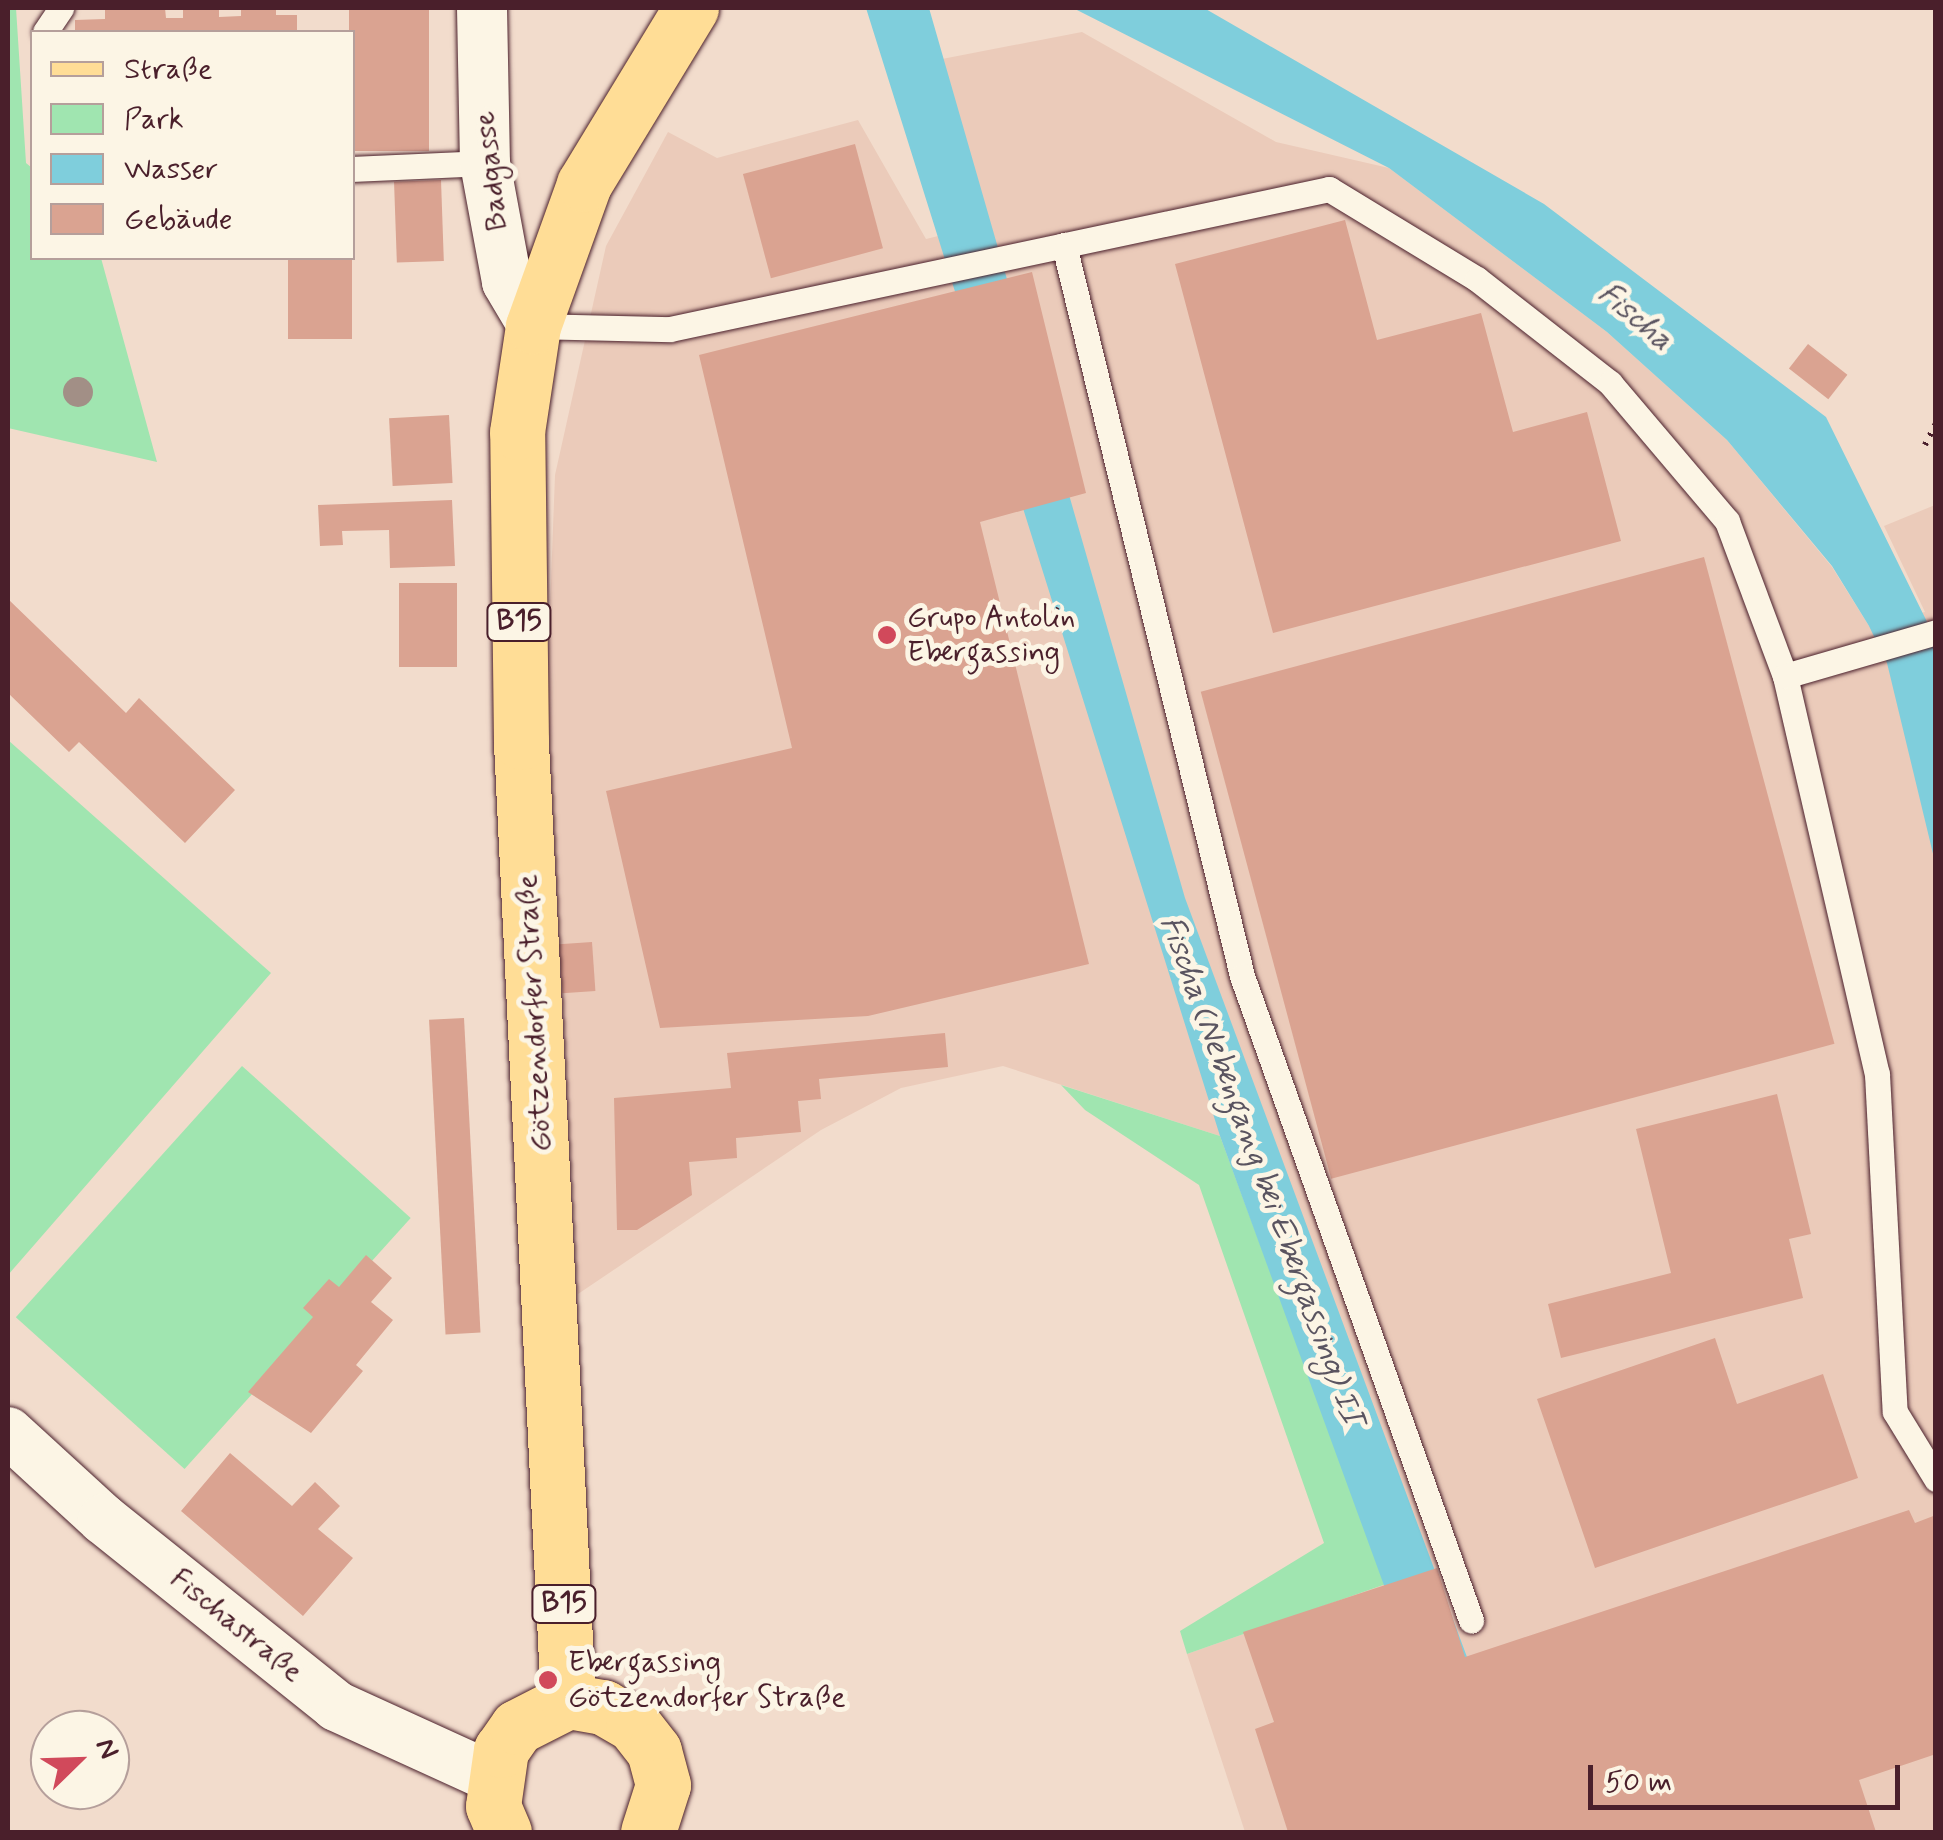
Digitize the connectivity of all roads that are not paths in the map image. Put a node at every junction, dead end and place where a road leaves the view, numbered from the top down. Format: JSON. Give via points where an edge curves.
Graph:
{"nodes":[{"id":1,"x":61,"y":8,"type":"edge"},
{"id":2,"x":482,"y":8,"type":"edge"},
{"id":3,"x":691,"y":8,"type":"edge"},
{"id":4,"x":46,"y":30,"type":"edge"},
{"id":5,"x":485,"y":163,"type":"junction"},
{"id":6,"x":355,"y":169,"type":"edge"},
{"id":7,"x":1064,"y":245,"type":"junction"},
{"id":8,"x":533,"y":326,"type":"junction"},
{"id":9,"x":1936,"y":632,"type":"edge"},
{"id":10,"x":1786,"y":676,"type":"junction"},
{"id":11,"x":8,"y":1432,"type":"edge"},
{"id":12,"x":1936,"y":1480,"type":"edge"},
{"id":13,"x":1471,"y":1620,"type":"dead end"},
{"id":14,"x":568,"y":1701,"type":"junction"},
{"id":15,"x":492,"y":1777,"type":"junction"},
{"id":16,"x":504,"y":1832,"type":"edge"},
{"id":17,"x":648,"y":1832,"type":"edge"}],
"edges":[{"from":1,"to":4,"type":"lane"},
{"from":2,"to":5,"type":"street","name":"Badgasse"},
{"from":3,"to":8,"type":"main road","name":"Götzendorfer Straße","number":"B15","via":[[584,184]]},
{"from":5,"to":6,"type":"lane"},
{"from":5,"to":8,"type":"street","name":"Badgasse","via":[[507,282]]},
{"from":7,"to":8,"type":"lane","via":[[670,329]]},
{"from":7,"to":10,"type":"lane","via":[[1329,189],[1477,279],[1610,383],[1727,521]]},
{"from":7,"to":13,"type":"lane","via":[[1242,976]]},
{"from":8,"to":14,"type":"main road","name":"Götzendorfer Straße","number":"B15","via":[[517,432],[521,742]]},
{"from":9,"to":10,"type":"lane"},
{"from":10,"to":12,"type":"lane","via":[[1877,1074],[1896,1412]]},
{"from":11,"to":15,"type":"street","name":"Fischastraße","via":[[103,1519],[336,1706]]},
{"from":14,"to":15,"type":"main road","via":[[517,1727]]},
{"from":14,"to":17,"type":"main road","via":[[602,1707],[633,1724],[654,1751],[663,1784]]},
{"from":15,"to":16,"type":"main road"}]}
